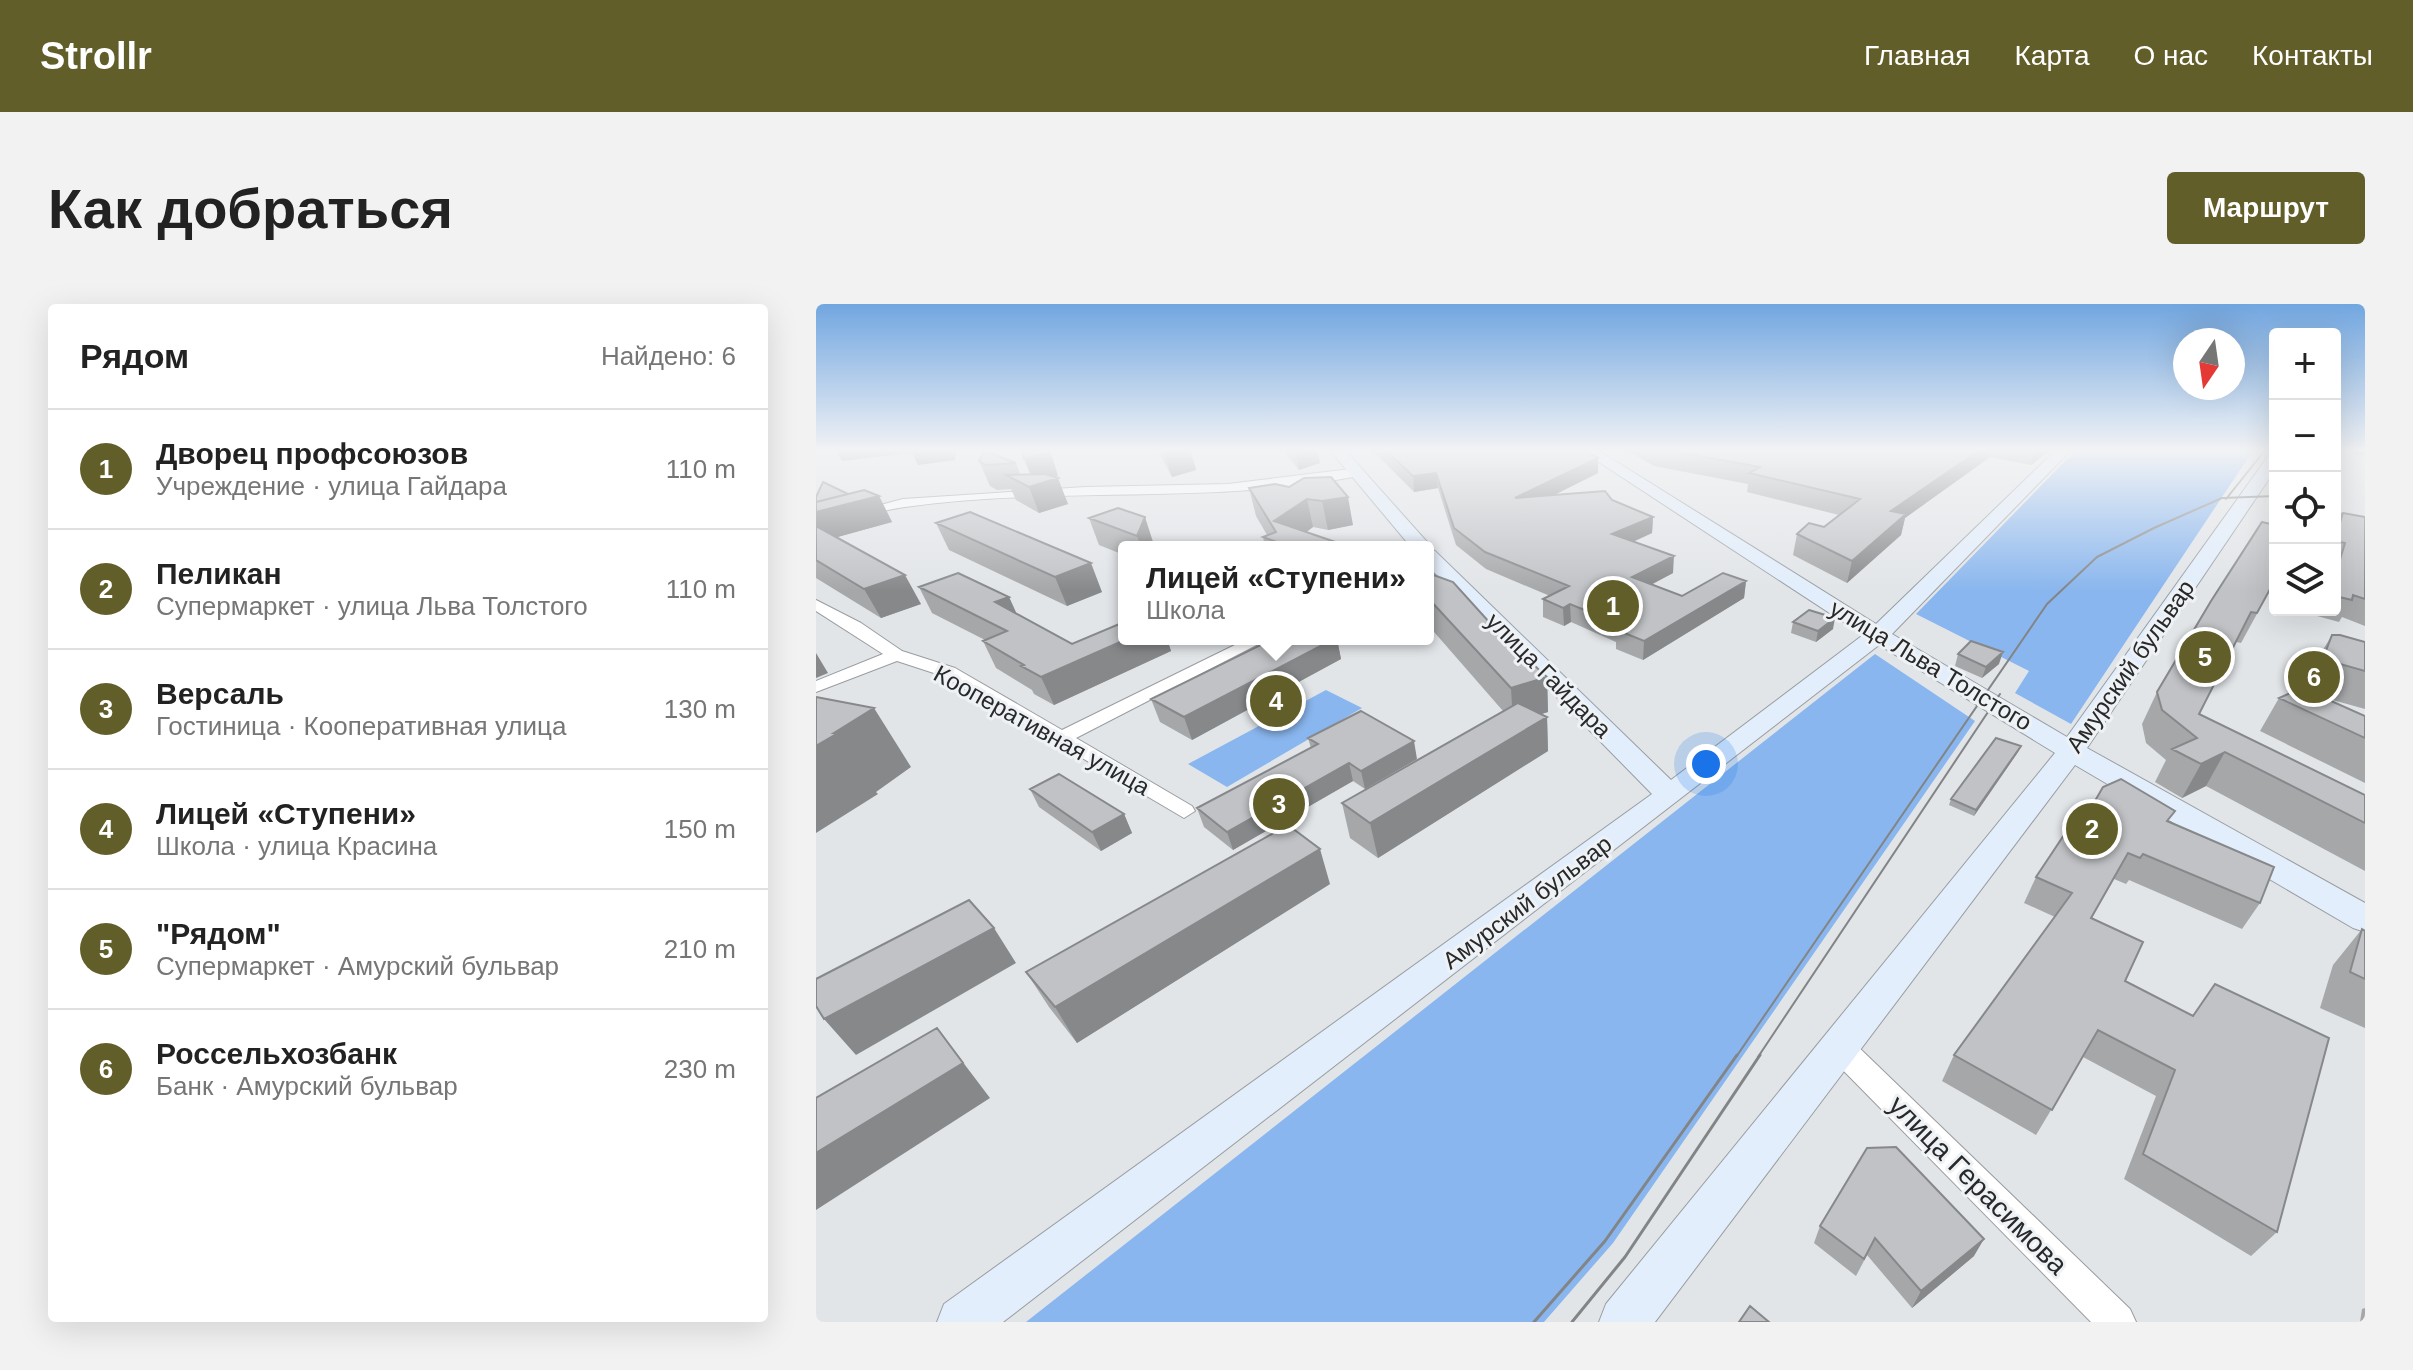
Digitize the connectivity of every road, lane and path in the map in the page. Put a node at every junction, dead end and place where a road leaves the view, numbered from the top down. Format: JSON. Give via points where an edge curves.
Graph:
{"nodes":[{"id":1,"x":1001,"y":497,"type":"edge"},
{"id":2,"x":1379,"y":497,"type":"edge"},
{"id":3,"x":1661,"y":497,"type":"edge"},
{"id":4,"x":2017,"y":497,"type":"edge"},
{"id":5,"x":2249,"y":497,"type":"edge"},
{"id":6,"x":2267,"y":497,"type":"edge"},
{"id":7,"x":2244,"y":504,"type":"junction"},
{"id":8,"x":2341,"y":511,"type":"edge"},
{"id":9,"x":2341,"y":519,"type":"edge"},
{"id":10,"x":2365,"y":519,"type":"edge"},
{"id":11,"x":816,"y":526,"type":"edge"},
{"id":12,"x":2365,"y":526,"type":"edge"},
{"id":13,"x":1416,"y":541,"type":"edge"},
{"id":14,"x":1434,"y":561,"type":"edge"},
{"id":15,"x":816,"y":605,"type":"edge"},
{"id":16,"x":1878,"y":635,"type":"junction"},
{"id":17,"x":1248,"y":645,"type":"edge"},
{"id":18,"x":896,"y":655,"type":"junction"},
{"id":19,"x":816,"y":687,"type":"edge"},
{"id":20,"x":1061,"y":738,"type":"junction"},
{"id":21,"x":2071,"y":751,"type":"junction"},
{"id":22,"x":1670,"y":795,"type":"junction"},
{"id":23,"x":1184,"y":811,"type":"dead end"},
{"id":24,"x":2365,"y":919,"type":"edge"},
{"id":25,"x":1839,"y":1047,"type":"junction"},
{"id":26,"x":962,"y":1322,"type":"edge"},
{"id":27,"x":1624,"y":1322,"type":"edge"},
{"id":28,"x":2117,"y":1322,"type":"edge"}],
"edges":[{"from":1,"to":11,"type":"street","via":[[903,503]]},
{"from":2,"to":13,"type":"street"},
{"from":3,"to":16,"type":"street","name":"улица Льва Толстого"},
{"from":4,"to":16,"type":"street","name":"Амурский бульвар"},
{"from":5,"to":7,"type":"street","name":"Амурский бульвар"},
{"from":6,"to":7,"type":"street"},
{"from":7,"to":21,"type":"street","name":"Амурский бульвар"},
{"from":8,"to":10,"type":"street"},
{"from":9,"to":12,"type":"street"},
{"from":14,"to":22,"type":"street","name":"улица Гайдара"},
{"from":15,"to":18,"type":"street","name":"Кооперативная улица"},
{"from":16,"to":21,"type":"street","name":"улица Льва Толстого"},
{"from":16,"to":22,"type":"street","name":"Амурский бульвар"},
{"from":17,"to":20,"type":"street"},
{"from":18,"to":19,"type":"street"},
{"from":18,"to":20,"type":"street","name":"Кооперативная улица","via":[[949,672]]},
{"from":20,"to":23,"type":"street","name":"Кооперативная улица"},
{"from":21,"to":24,"type":"street","name":"улица Льва Толстого"},
{"from":21,"to":25,"type":"street","name":"Амурский бульвар"},
{"from":22,"to":26,"type":"street","name":"Амурский бульвар"},
{"from":25,"to":27,"type":"street","name":"Амурский бульвар"},
{"from":25,"to":28,"type":"street","name":"улица Герасимова"}]}
